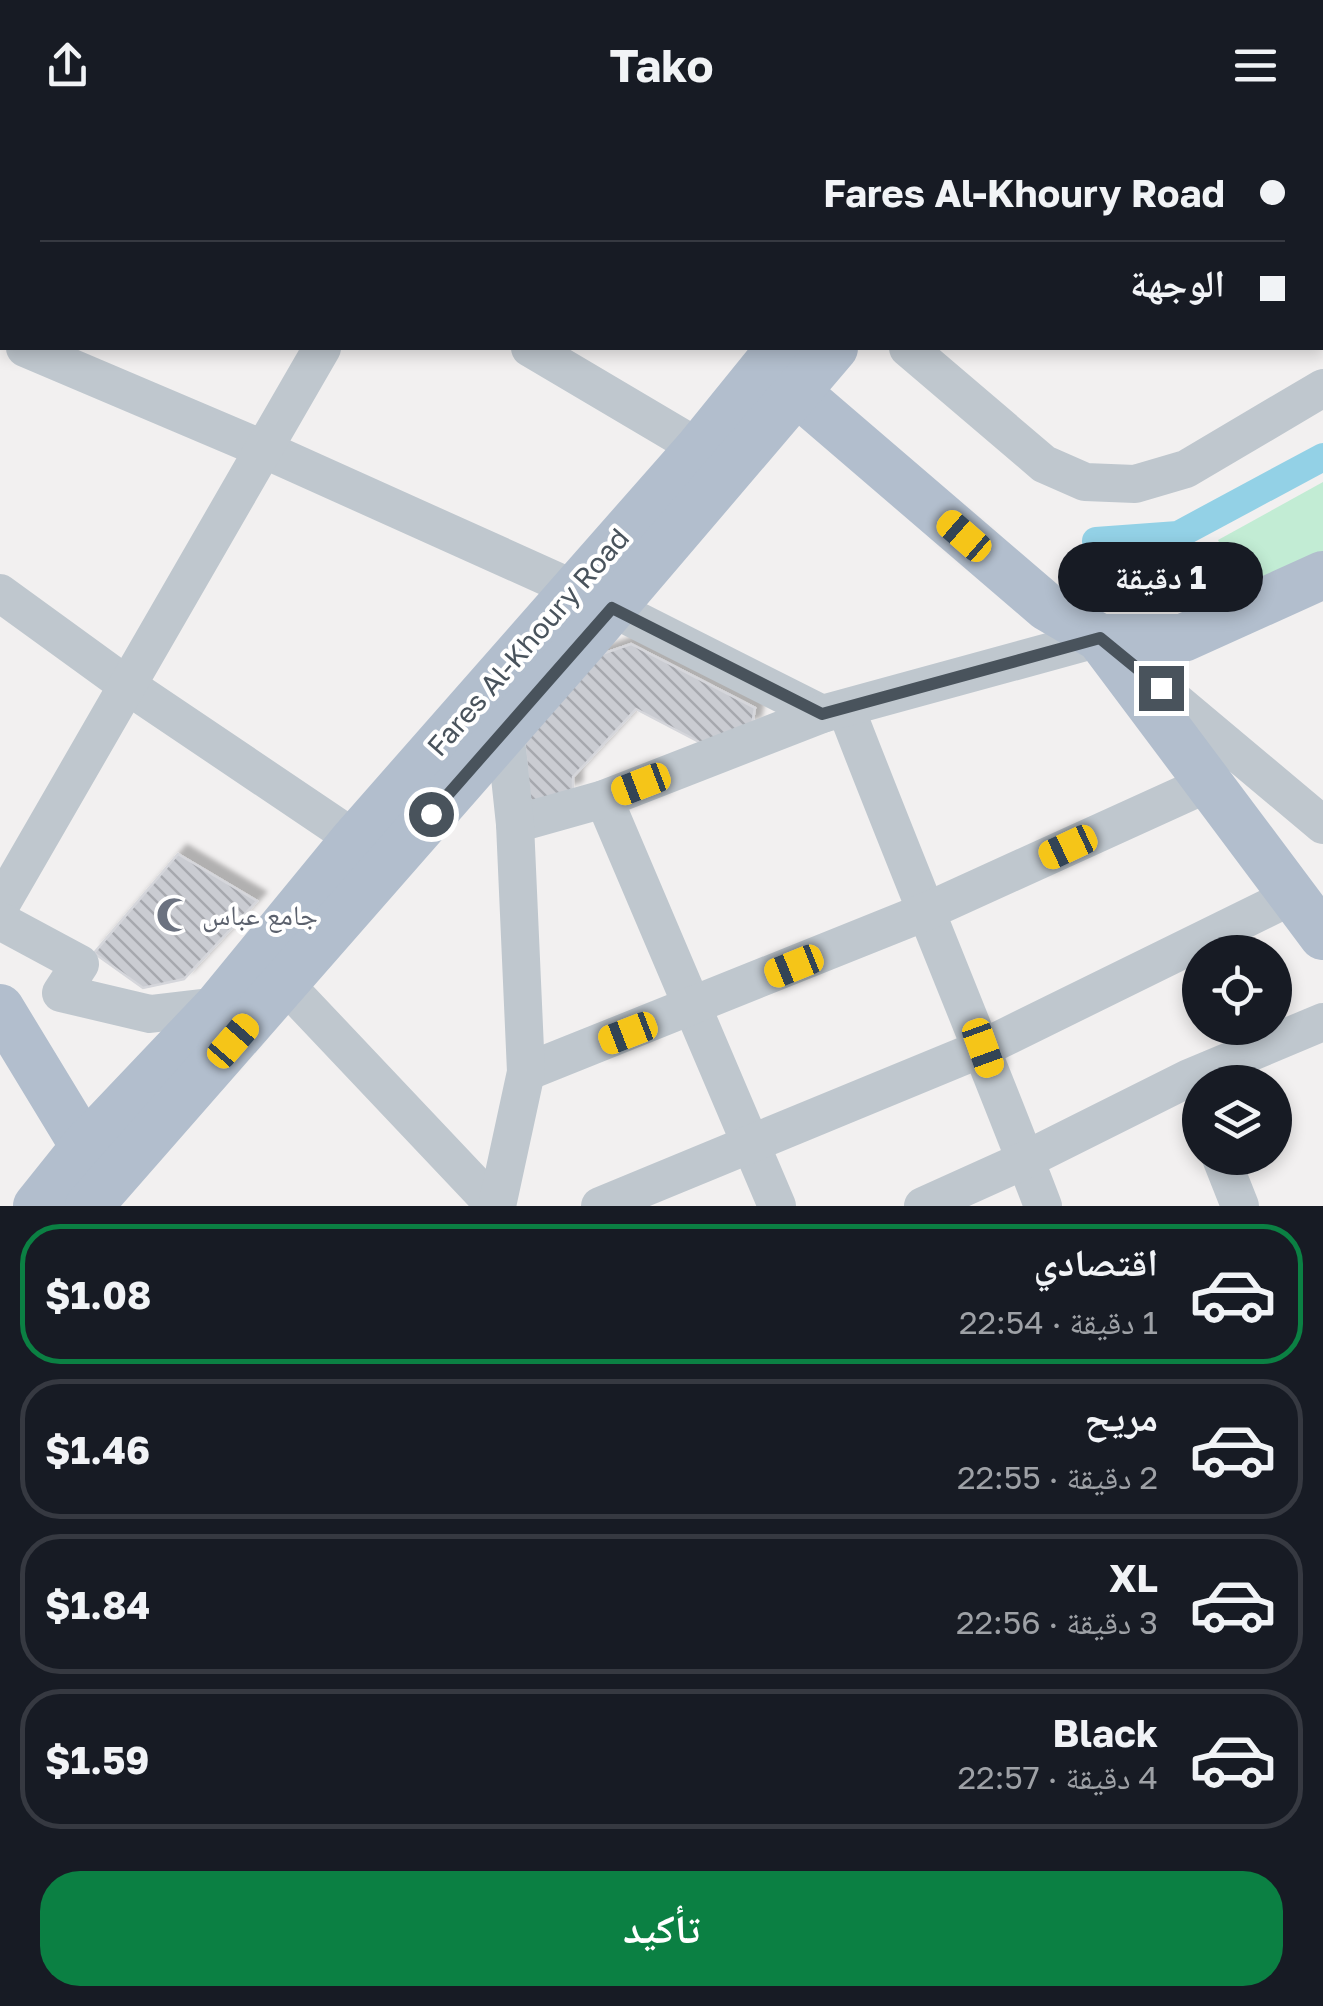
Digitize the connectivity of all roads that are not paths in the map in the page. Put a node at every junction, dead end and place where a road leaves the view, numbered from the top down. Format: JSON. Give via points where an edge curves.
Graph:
{"nodes":[{"id":1,"x":30,"y":350,"type":"edge"},
{"id":2,"x":321,"y":350,"type":"edge"},
{"id":3,"x":533,"y":350,"type":"edge"},
{"id":4,"x":826,"y":350,"type":"edge"},
{"id":5,"x":910,"y":350,"type":"edge"},
{"id":6,"x":772,"y":363,"type":"edge"},
{"id":7,"x":1323,"y":388,"type":"edge"},
{"id":8,"x":698,"y":448,"type":"junction"},
{"id":9,"x":263,"y":449,"type":"junction"},
{"id":10,"x":1323,"y":576,"type":"edge"},
{"id":11,"x":0,"y":593,"type":"edge"},
{"id":12,"x":593,"y":599,"type":"junction"},
{"id":13,"x":1100,"y":638,"type":"junction"},
{"id":14,"x":128,"y":686,"type":"junction"},
{"id":15,"x":834,"y":712,"type":"junction"},
{"id":16,"x":505,"y":730,"type":"junction"},
{"id":17,"x":1211,"y":782,"type":"junction"},
{"id":18,"x":604,"y":799,"type":"junction"},
{"id":19,"x":1319,"y":817,"type":"edge"},
{"id":20,"x":515,"y":824,"type":"junction"},
{"id":21,"x":355,"y":839,"type":"junction"},
{"id":22,"x":1292,"y":896,"type":"junction"},
{"id":23,"x":0,"y":906,"type":"edge"},
{"id":24,"x":924,"y":912,"type":"junction"},
{"id":25,"x":0,"y":921,"type":"edge"},
{"id":26,"x":1323,"y":936,"type":"edge"},
{"id":27,"x":284,"y":983,"type":"junction"},
{"id":28,"x":218,"y":1006,"type":"junction"},
{"id":29,"x":695,"y":1007,"type":"junction"},
{"id":30,"x":0,"y":1008,"type":"edge"},
{"id":31,"x":1323,"y":1022,"type":"edge"},
{"id":32,"x":983,"y":1048,"type":"junction"},
{"id":33,"x":1244,"y":1065,"type":"edge"},
{"id":34,"x":526,"y":1072,"type":"junction"},
{"id":35,"x":1182,"y":1097,"type":"edge"},
{"id":36,"x":750,"y":1146,"type":"junction"},
{"id":37,"x":1025,"y":1160,"type":"junction"},
{"id":38,"x":1228,"y":1175,"type":"edge"},
{"id":39,"x":77,"y":1193,"type":"edge"},
{"id":40,"x":496,"y":1206,"type":"edge"},
{"id":41,"x":600,"y":1206,"type":"edge"},
{"id":42,"x":777,"y":1206,"type":"edge"},
{"id":43,"x":922,"y":1206,"type":"edge"},
{"id":44,"x":1042,"y":1206,"type":"edge"},
{"id":45,"x":1240,"y":1206,"type":"edge"}],
"edges":[{"from":1,"to":9,"type":"street"},
{"from":2,"to":9,"type":"street"},
{"from":3,"to":8,"type":"street"},
{"from":4,"to":6,"type":"main road","name":"Fares Al-Khoury Road"},
{"from":5,"to":7,"type":"street","via":[[1044,464],[1086,482],[1134,484],[1186,468]]},
{"from":6,"to":8,"type":"main road","name":"Fares Al-Khoury Road"},
{"from":6,"to":12,"type":"main road","name":"Fares Al-Khoury Road"},
{"from":6,"to":13,"type":"main road","via":[[1047,608]]},
{"from":8,"to":12,"type":"main road","name":"Fares Al-Khoury Road"},
{"from":9,"to":12,"type":"street"},
{"from":9,"to":14,"type":"street"},
{"from":10,"to":13,"type":"main road","via":[[1184,638]]},
{"from":11,"to":14,"type":"street"},
{"from":12,"to":15,"type":"street"},
{"from":12,"to":16,"type":"main road","name":"Fares Al-Khoury Road"},
{"from":12,"to":21,"type":"main road","name":"Fares Al-Khoury Road"},
{"from":13,"to":15,"type":"street"},
{"from":13,"to":17,"type":"main road"},
{"from":13,"to":19,"type":"street"},
{"from":14,"to":21,"type":"street"},
{"from":14,"to":23,"type":"street"},
{"from":15,"to":18,"type":"street"},
{"from":15,"to":24,"type":"street"},
{"from":16,"to":20,"type":"street"},
{"from":16,"to":27,"type":"main road","name":"Fares Al-Khoury Road"},
{"from":17,"to":22,"type":"main road"},
{"from":17,"to":24,"type":"street"},
{"from":18,"to":20,"type":"street"},
{"from":18,"to":29,"type":"street"},
{"from":20,"to":34,"type":"street"},
{"from":21,"to":28,"type":"main road","name":"Fares Al-Khoury Road"},
{"from":22,"to":26,"type":"main road"},
{"from":22,"to":32,"type":"street"},
{"from":24,"to":29,"type":"street"},
{"from":24,"to":32,"type":"street"},
{"from":25,"to":28,"type":"street","via":[[80,964],[61,993],[150,1014]]},
{"from":27,"to":39,"type":"main road","name":"Fares Al-Khoury Road"},
{"from":27,"to":40,"type":"street"},
{"from":28,"to":39,"type":"main road","name":"Fares Al-Khoury Road"},
{"from":29,"to":34,"type":"street"},
{"from":29,"to":36,"type":"street"},
{"from":30,"to":39,"type":"main road"},
{"from":31,"to":33,"type":"street"},
{"from":32,"to":36,"type":"street"},
{"from":32,"to":37,"type":"street"},
{"from":34,"to":40,"type":"street"},
{"from":35,"to":37,"type":"street"},
{"from":36,"to":41,"type":"street"},
{"from":36,"to":42,"type":"street"},
{"from":37,"to":43,"type":"street"},
{"from":37,"to":44,"type":"street"},
{"from":38,"to":45,"type":"street"}]}
